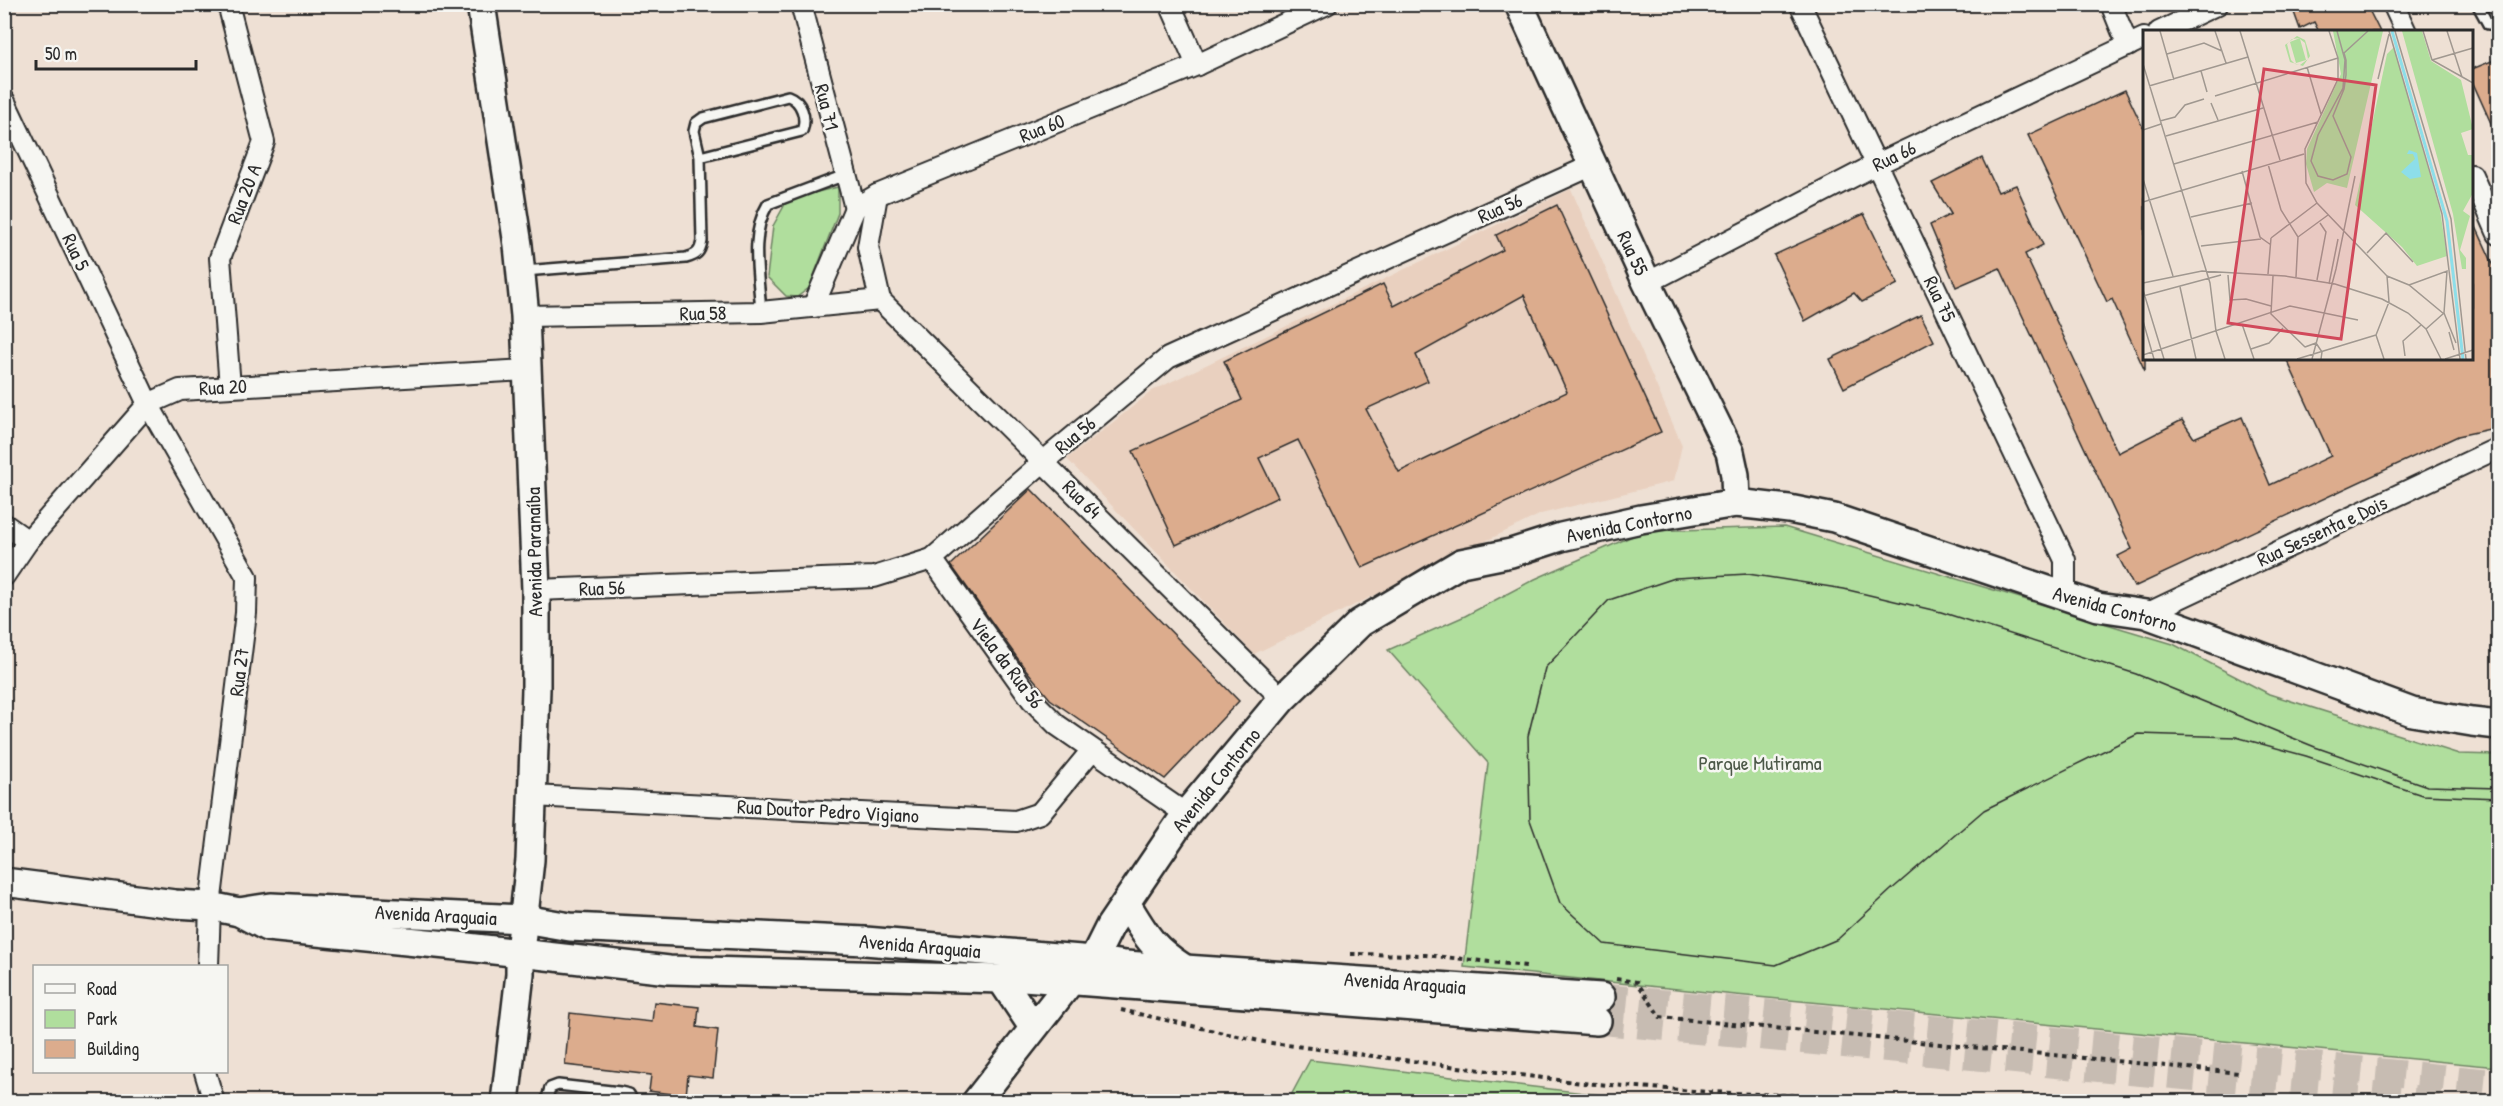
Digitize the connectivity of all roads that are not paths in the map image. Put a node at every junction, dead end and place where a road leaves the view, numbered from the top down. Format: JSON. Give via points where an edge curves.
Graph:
{"nodes":[{"id":1,"x":228,"y":4,"type":"edge"},
{"id":2,"x":481,"y":4,"type":"edge"},
{"id":3,"x":801,"y":4,"type":"edge"},
{"id":4,"x":1170,"y":4,"type":"edge"},
{"id":5,"x":1327,"y":4,"type":"edge"},
{"id":6,"x":1519,"y":4,"type":"edge"},
{"id":7,"x":1800,"y":4,"type":"edge"},
{"id":8,"x":2110,"y":4,"type":"edge"},
{"id":9,"x":2218,"y":4,"type":"edge"},
{"id":10,"x":2393,"y":4,"type":"edge"},
{"id":11,"x":2477,"y":4,"type":"edge"},
{"id":12,"x":2499,"y":24,"type":"edge"},
{"id":13,"x":2163,"y":30,"type":"edge"},
{"id":14,"x":2405,"y":30,"type":"edge"},
{"id":15,"x":2136,"y":42,"type":"edge"},
{"id":16,"x":1197,"y":64,"type":"junction"},
{"id":17,"x":4,"y":100,"type":"edge"},
{"id":18,"x":12,"y":138,"type":"edge"},
{"id":19,"x":700,"y":157,"type":"junction"},
{"id":20,"x":1593,"y":165,"type":"junction"},
{"id":21,"x":1875,"y":165,"type":"junction"},
{"id":22,"x":845,"y":175,"type":"junction"},
{"id":23,"x":2473,"y":177,"type":"edge"},
{"id":24,"x":877,"y":195,"type":"junction"},
{"id":25,"x":855,"y":208,"type":"junction"},
{"id":26,"x":2499,"y":234,"type":"edge"},
{"id":27,"x":520,"y":272,"type":"junction"},
{"id":28,"x":1647,"y":283,"type":"junction"},
{"id":29,"x":880,"y":300,"type":"junction"},
{"id":30,"x":813,"y":307,"type":"junction"},
{"id":31,"x":761,"y":312,"type":"junction"},
{"id":32,"x":525,"y":316,"type":"junction"},
{"id":33,"x":526,"y":370,"type":"junction"},
{"id":34,"x":230,"y":387,"type":"junction"},
{"id":35,"x":148,"y":404,"type":"junction"},
{"id":36,"x":2499,"y":448,"type":"edge"},
{"id":37,"x":1044,"y":461,"type":"junction"},
{"id":38,"x":1736,"y":503,"type":"junction"},
{"id":39,"x":4,"y":524,"type":"edge"},
{"id":40,"x":28,"y":541,"type":"junction"},
{"id":41,"x":933,"y":559,"type":"junction"},
{"id":42,"x":4,"y":576,"type":"edge"},
{"id":43,"x":536,"y":590,"type":"junction"},
{"id":44,"x":2066,"y":597,"type":"junction"},
{"id":45,"x":2146,"y":614,"type":"junction"},
{"id":46,"x":1282,"y":699,"type":"junction"},
{"id":47,"x":2499,"y":724,"type":"edge"},
{"id":48,"x":1092,"y":750,"type":"junction"},
{"id":49,"x":533,"y":796,"type":"junction"},
{"id":50,"x":1186,"y":814,"type":"junction"},
{"id":51,"x":4,"y":882,"type":"edge"},
{"id":52,"x":1126,"y":903,"type":"junction"},
{"id":53,"x":210,"y":906,"type":"junction"},
{"id":54,"x":239,"y":912,"type":"junction"},
{"id":55,"x":524,"y":919,"type":"junction"},
{"id":56,"x":520,"y":952,"type":"junction"},
{"id":57,"x":1093,"y":960,"type":"junction"},
{"id":58,"x":208,"y":965,"type":"edge"},
{"id":59,"x":1182,"y":967,"type":"junction"},
{"id":60,"x":1001,"y":979,"type":"junction"},
{"id":61,"x":1070,"y":982,"type":"junction"},
{"id":62,"x":1033,"y":1027,"type":"junction"},
{"id":63,"x":206,"y":1073,"type":"edge"},
{"id":64,"x":213,"y":1101,"type":"edge"},
{"id":65,"x":505,"y":1101,"type":"edge"},
{"id":66,"x":546,"y":1101,"type":"edge"},
{"id":67,"x":633,"y":1101,"type":"edge"},
{"id":68,"x":976,"y":1101,"type":"edge"}],
"edges":[{"from":1,"to":34,"type":"street","name":"Rua 20 A","via":[[264,142],[220,258]]},
{"from":2,"to":27,"type":"main road","name":"Avenida Paranaíba"},
{"from":3,"to":22,"type":"street","name":"Rua 71"},
{"from":4,"to":16,"type":"street"},
{"from":5,"to":16,"type":"street","name":"Rua 60"},
{"from":6,"to":20,"type":"main road","name":"Rua 55"},
{"from":7,"to":21,"type":"street","name":"Rua 75"},
{"from":8,"to":15,"type":"street"},
{"from":9,"to":13,"type":"street"},
{"from":10,"to":14,"type":"street"},
{"from":11,"to":12,"type":"lane","via":[[2488,24]]},
{"from":15,"to":21,"type":"street","name":"Rua 66"},
{"from":16,"to":24,"type":"street","name":"Rua 60"},
{"from":17,"to":18,"type":"street","name":"Rua 5"},
{"from":18,"to":35,"type":"street","name":"Rua 5"},
{"from":19,"to":19,"type":"lane","via":[[694,131],[703,118],[788,96],[800,104],[805,123],[802,131]]},
{"from":19,"to":27,"type":"lane","via":[[702,241],[696,255]]},
{"from":20,"to":28,"type":"main road","name":"Rua 55"},
{"from":20,"to":37,"type":"street","name":"Rua 56","via":[[1168,358]]},
{"from":21,"to":28,"type":"street","name":"Rua 66"},
{"from":21,"to":44,"type":"street","name":"Rua 75","via":[[2065,560]]},
{"from":22,"to":25,"type":"street","name":"Rua 71"},
{"from":22,"to":31,"type":"lane","via":[[768,204],[757,231]]},
{"from":23,"to":26,"type":"street"},
{"from":24,"to":25,"type":"street","name":"Rua 60"},
{"from":24,"to":29,"type":"street","via":[[868,247]]},
{"from":25,"to":30,"type":"street"},
{"from":27,"to":32,"type":"main road","name":"Avenida Paranaíba"},
{"from":28,"to":38,"type":"main road","name":"Rua 55","via":[[1730,452]]},
{"from":29,"to":30,"type":"street","name":"Rua 58"},
{"from":29,"to":37,"type":"street","name":"Rua 64"},
{"from":30,"to":31,"type":"street","name":"Rua 58"},
{"from":31,"to":32,"type":"street","name":"Rua 58"},
{"from":32,"to":33,"type":"main road","name":"Avenida Paranaíba"},
{"from":33,"to":34,"type":"street","name":"Rua 20"},
{"from":33,"to":43,"type":"main road","name":"Avenida Paranaíba"},
{"from":34,"to":35,"type":"street","name":"Rua 20","via":[[180,390]]},
{"from":35,"to":40,"type":"street","name":"Rua 20"},
{"from":35,"to":53,"type":"street","name":"Rua 27","via":[[247,577],[246,613]]},
{"from":36,"to":45,"type":"street","name":"Rua Sessenta e Dois"},
{"from":37,"to":41,"type":"street","name":"Rua 56"},
{"from":37,"to":46,"type":"street","name":"Rua 64"},
{"from":38,"to":44,"type":"main road","name":"Avenida Contorno","via":[[1834,518]]},
{"from":38,"to":46,"type":"main road","name":"Avenida Contorno","via":[[1641,519],[1461,563],[1360,623]]},
{"from":39,"to":40,"type":"street"},
{"from":40,"to":42,"type":"street","name":"Rua 20"},
{"from":41,"to":43,"type":"street","name":"Rua 56","via":[[873,577]]},
{"from":41,"to":48,"type":"street","name":"Viela da Rua 56","via":[[1032,700],[1057,725]]},
{"from":43,"to":49,"type":"main road","name":"Avenida Paranaíba"},
{"from":44,"to":45,"type":"main road","name":"Avenida Contorno","via":[[2098,607]]},
{"from":45,"to":47,"type":"main road","name":"Avenida Contorno","via":[[2412,712]]},
{"from":46,"to":50,"type":"main road","name":"Avenida Contorno"},
{"from":48,"to":49,"type":"street","name":"Rua Doutor Pedro Vigiano","via":[[1040,813],[1016,821]]},
{"from":48,"to":50,"type":"street","name":"Viela da Rua 56"},
{"from":49,"to":55,"type":"main road","name":"Avenida Paranaíba"},
{"from":50,"to":52,"type":"main road","name":"Avenida Contorno"},
{"from":51,"to":53,"type":"main road","name":"Avenida Araguaia"},
{"from":52,"to":57,"type":"main road","name":"Avenida Contorno"},
{"from":52,"to":59,"type":"main road","via":[[1160,952]]},
{"from":53,"to":54,"type":"main road","name":"Avenida Araguaia"},
{"from":53,"to":58,"type":"street","name":"Rua 27"},
{"from":54,"to":55,"type":"main road","name":"Avenida Araguaia","via":[[271,907]]},
{"from":54,"to":56,"type":"main road","name":"Avenida Araguaia","via":[[267,927]]},
{"from":55,"to":56,"type":"main road","name":"Avenida Paranaíba"},
{"from":55,"to":57,"type":"main road","name":"Avenida Araguaia","via":[[570,927],[865,941]]},
{"from":56,"to":60,"type":"main road","name":"Avenida Araguaia","via":[[669,970]]},
{"from":56,"to":65,"type":"main road","name":"Avenida Paranaíba"},
{"from":57,"to":59,"type":"main road","name":"Avenida Araguaia"},
{"from":57,"to":61,"type":"main road","name":"Avenida Contorno"},
{"from":59,"to":61,"type":"main road","name":"Avenida Araguaia","via":[[1601,999]]},
{"from":60,"to":61,"type":"main road","name":"Avenida Araguaia"},
{"from":60,"to":62,"type":"main road"},
{"from":61,"to":62,"type":"main road","name":"Avenida Contorno"},
{"from":62,"to":68,"type":"main road","name":"Avenida Contorno"},
{"from":63,"to":64,"type":"street"},
{"from":66,"to":67,"type":"lane","via":[[550,1088],[558,1085],[620,1092],[629,1094]]}]}
